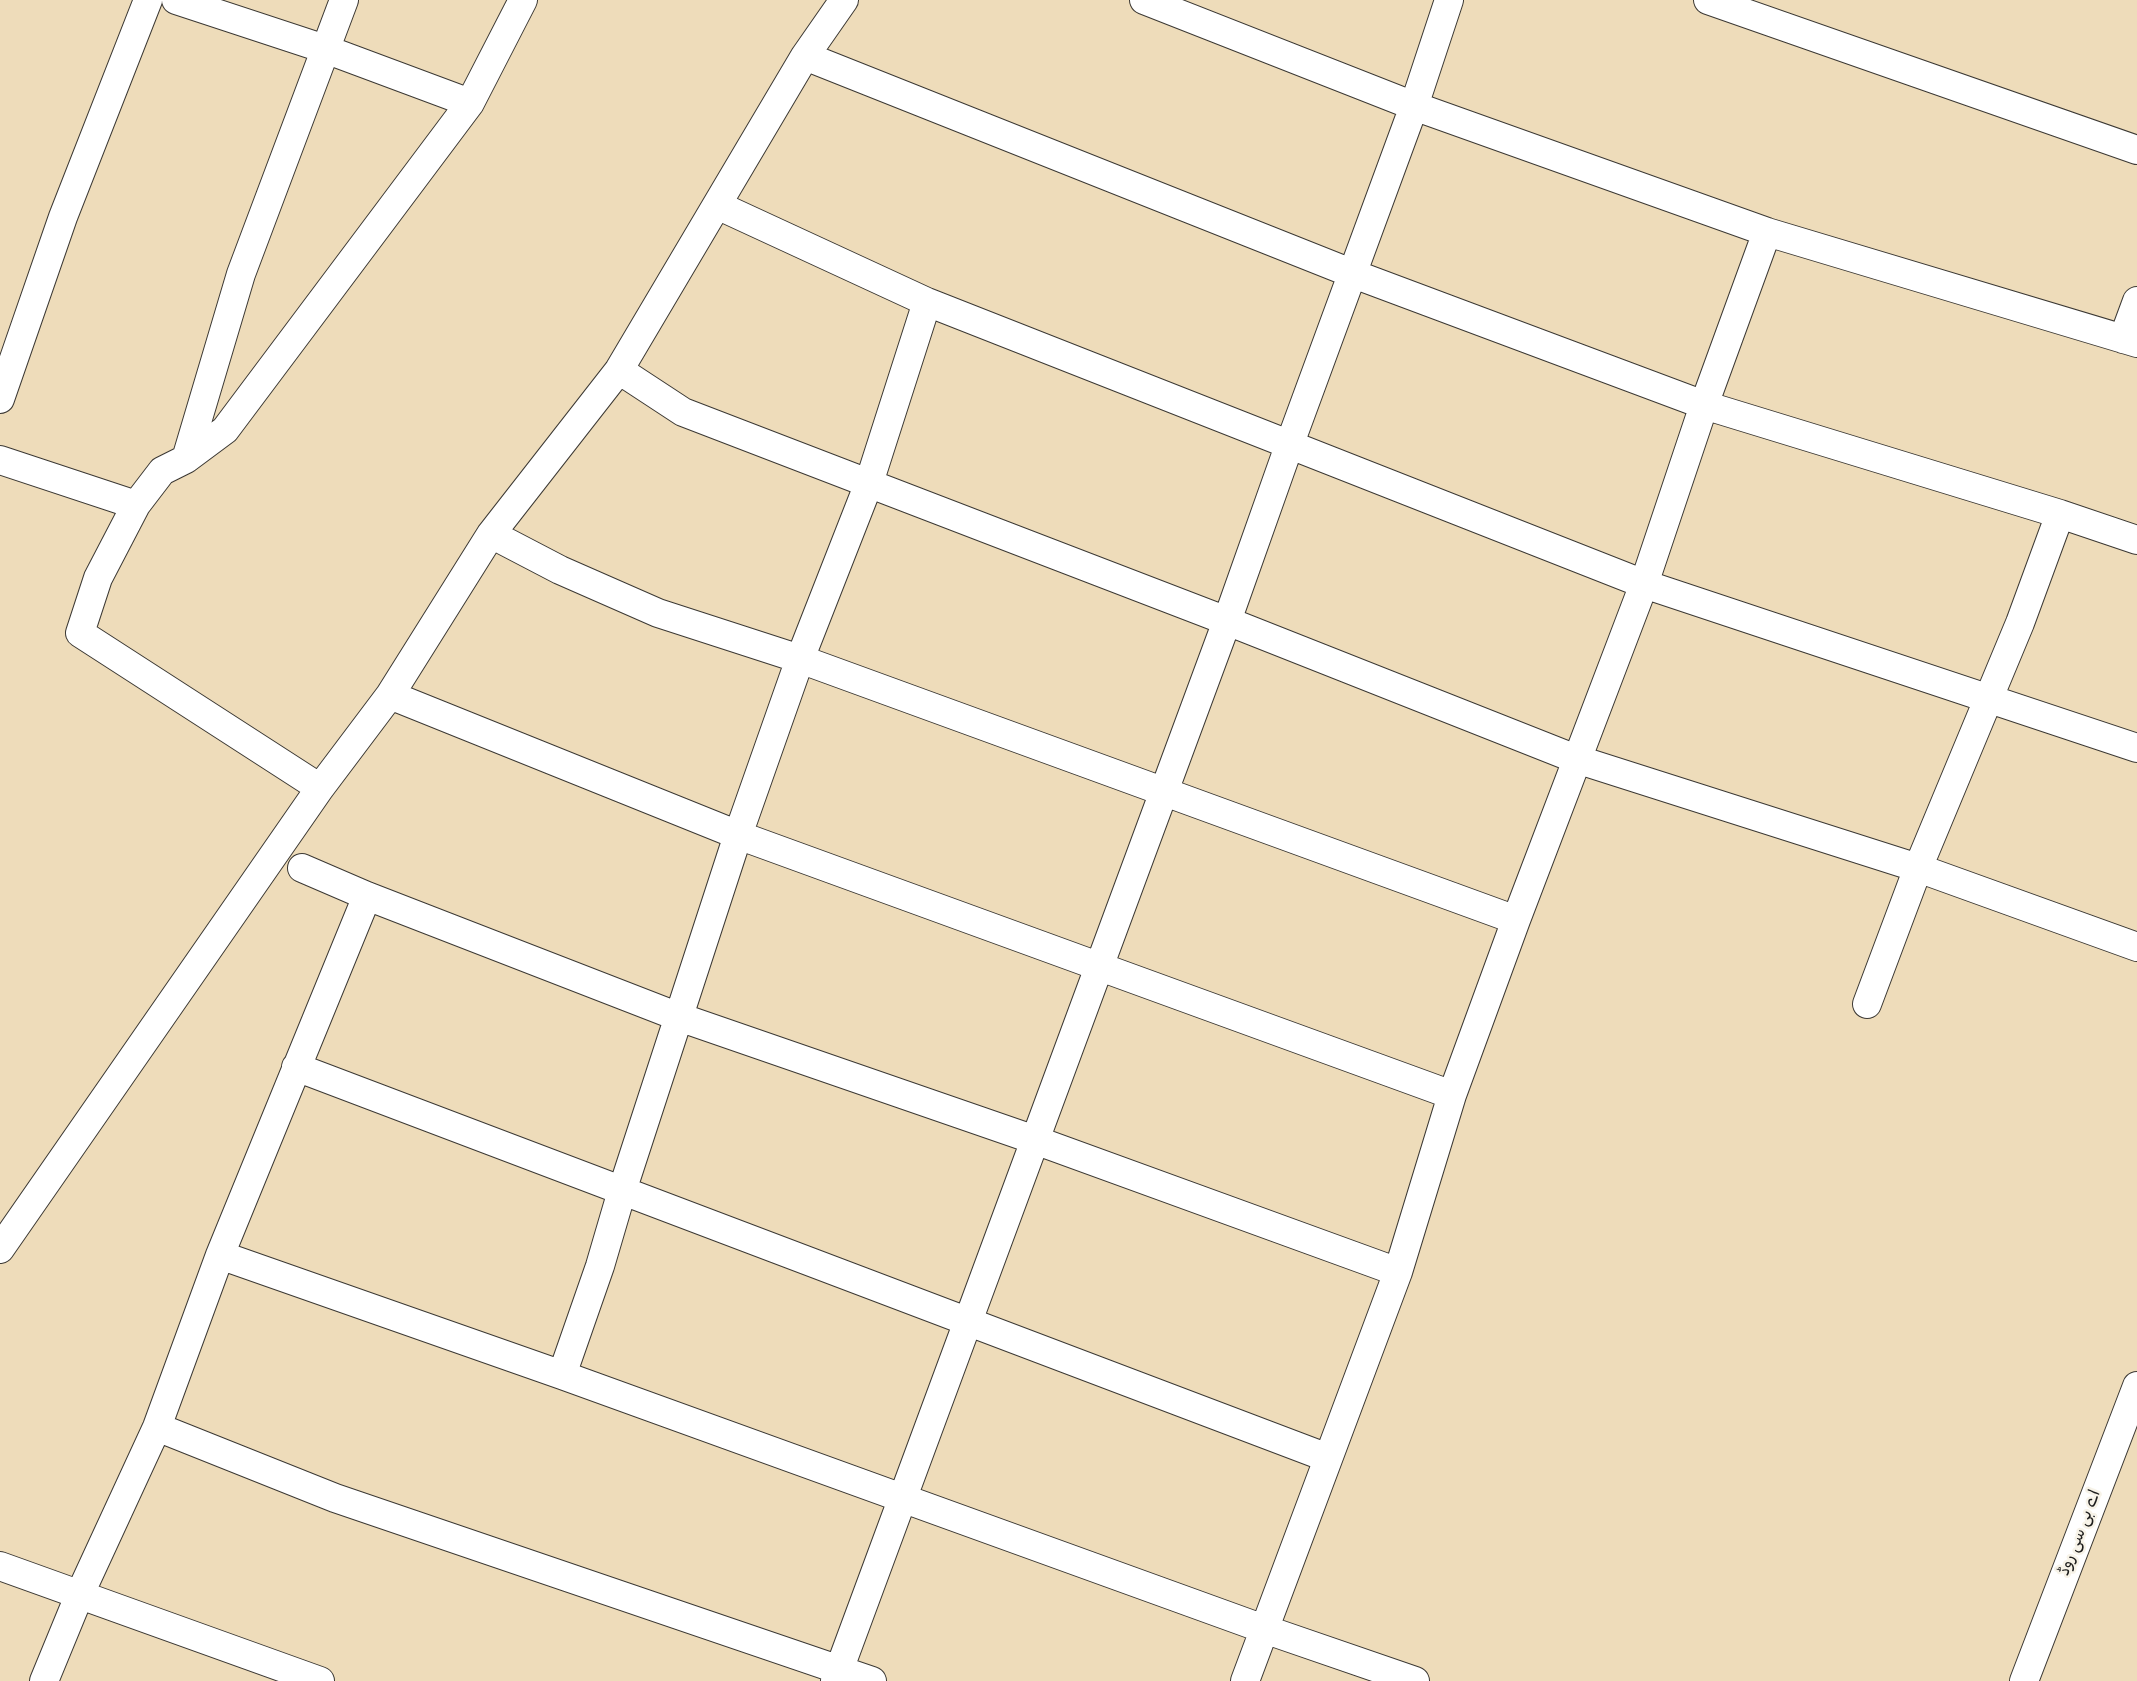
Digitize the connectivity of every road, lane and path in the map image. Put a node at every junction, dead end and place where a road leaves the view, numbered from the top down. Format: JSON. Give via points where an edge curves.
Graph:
{"nodes":[{"id":1,"x":148,"y":0,"type":"edge"},
{"id":2,"x":176,"y":0,"type":"edge"},
{"id":3,"x":344,"y":0,"type":"edge"},
{"id":4,"x":523,"y":0,"type":"edge"},
{"id":5,"x":844,"y":0,"type":"edge"},
{"id":6,"x":1144,"y":0,"type":"edge"},
{"id":7,"x":1449,"y":0,"type":"edge"},
{"id":8,"x":1708,"y":0,"type":"edge"},
{"id":9,"x":325,"y":49,"type":"junction"},
{"id":10,"x":804,"y":56,"type":"junction"},
{"id":11,"x":470,"y":103,"type":"junction"},
{"id":12,"x":1414,"y":106,"type":"junction"},
{"id":13,"x":2137,"y":150,"type":"edge"},
{"id":14,"x":717,"y":205,"type":"junction"},
{"id":15,"x":1767,"y":232,"type":"junction"},
{"id":16,"x":1352,"y":274,"type":"junction"},
{"id":17,"x":926,"y":302,"type":"junction"},
{"id":18,"x":2137,"y":302,"type":"edge"},
{"id":19,"x":2130,"y":341,"type":"edge"},
{"id":20,"x":619,"y":370,"type":"junction"},
{"id":21,"x":0,"y":398,"type":"edge"},
{"id":22,"x":1704,"y":405,"type":"junction"},
{"id":23,"x":1289,"y":446,"type":"junction"},
{"id":24,"x":186,"y":459,"type":"junction"},
{"id":25,"x":0,"y":460,"type":"edge"},
{"id":26,"x":869,"y":483,"type":"junction"},
{"id":27,"x":136,"y":505,"type":"junction"},
{"id":28,"x":2060,"y":514,"type":"junction"},
{"id":29,"x":491,"y":534,"type":"junction"},
{"id":30,"x":2137,"y":540,"type":"edge"},
{"id":31,"x":1644,"y":584,"type":"junction"},
{"id":32,"x":1227,"y":621,"type":"junction"},
{"id":33,"x":800,"y":659,"type":"junction"},
{"id":34,"x":390,"y":695,"type":"junction"},
{"id":35,"x":1988,"y":698,"type":"junction"},
{"id":36,"x":2137,"y":748,"type":"edge"},
{"id":37,"x":1576,"y":759,"type":"junction"},
{"id":38,"x":320,"y":788,"type":"junction"},
{"id":39,"x":1165,"y":790,"type":"junction"},
{"id":40,"x":738,"y":835,"type":"junction"},
{"id":41,"x":302,"y":868,"type":"dead end"},
{"id":42,"x":1918,"y":868,"type":"junction"},
{"id":43,"x":367,"y":896,"type":"junction"},
{"id":44,"x":1516,"y":920,"type":"junction"},
{"id":45,"x":2137,"y":947,"type":"edge"},
{"id":46,"x":1098,"y":966,"type":"junction"},
{"id":47,"x":1867,"y":1004,"type":"dead end"},
{"id":48,"x":679,"y":1017,"type":"junction"},
{"id":49,"x":296,"y":1067,"type":"junction"},
{"id":50,"x":1452,"y":1095,"type":"junction"},
{"id":51,"x":1036,"y":1140,"type":"junction"},
{"id":52,"x":622,"y":1191,"type":"junction"},
{"id":53,"x":0,"y":1249,"type":"edge"},
{"id":54,"x":220,"y":1255,"type":"junction"},
{"id":55,"x":1398,"y":1272,"type":"junction"},
{"id":56,"x":968,"y":1322,"type":"junction"},
{"id":57,"x":562,"y":1375,"type":"junction"},
{"id":58,"x":2137,"y":1386,"type":"edge"},
{"id":59,"x":157,"y":1427,"type":"junction"},
{"id":60,"x":1328,"y":1458,"type":"junction"},
{"id":61,"x":903,"y":1499,"type":"junction"},
{"id":62,"x":0,"y":1566,"type":"edge"},
{"id":63,"x":79,"y":1596,"type":"junction"},
{"id":64,"x":1264,"y":1629,"type":"junction"},
{"id":65,"x":838,"y":1675,"type":"edge"},
{"id":66,"x":44,"y":1681,"type":"edge"},
{"id":67,"x":320,"y":1681,"type":"edge"},
{"id":68,"x":872,"y":1681,"type":"edge"},
{"id":69,"x":1245,"y":1681,"type":"edge"},
{"id":70,"x":1415,"y":1681,"type":"edge"},
{"id":71,"x":2024,"y":1681,"type":"edge"}],
"edges":[{"from":1,"to":21,"type":"street","via":[[63,218]]},
{"from":2,"to":9,"type":"street"},
{"from":3,"to":9,"type":"street"},
{"from":4,"to":11,"type":"street"},
{"from":5,"to":10,"type":"street"},
{"from":6,"to":12,"type":"street"},
{"from":7,"to":12,"type":"street"},
{"from":8,"to":13,"type":"street"},
{"from":9,"to":11,"type":"street"},
{"from":9,"to":24,"type":"street","via":[[241,274]]},
{"from":10,"to":14,"type":"street"},
{"from":10,"to":16,"type":"street"},
{"from":11,"to":24,"type":"street","via":[[225,430]]},
{"from":12,"to":15,"type":"street"},
{"from":12,"to":16,"type":"street"},
{"from":14,"to":17,"type":"street"},
{"from":14,"to":20,"type":"street"},
{"from":15,"to":19,"type":"street"},
{"from":15,"to":22,"type":"street"},
{"from":16,"to":22,"type":"street"},
{"from":16,"to":23,"type":"street"},
{"from":17,"to":23,"type":"street"},
{"from":17,"to":26,"type":"street"},
{"from":18,"to":19,"type":"street"},
{"from":20,"to":26,"type":"street","via":[[683,412]]},
{"from":20,"to":29,"type":"street"},
{"from":22,"to":28,"type":"street"},
{"from":22,"to":31,"type":"street"},
{"from":23,"to":31,"type":"street"},
{"from":23,"to":32,"type":"street"},
{"from":24,"to":27,"type":"street","via":[[162,471]]},
{"from":25,"to":27,"type":"street"},
{"from":26,"to":32,"type":"street"},
{"from":26,"to":33,"type":"street"},
{"from":27,"to":38,"type":"street","via":[[98,578],[80,633]]},
{"from":28,"to":30,"type":"street"},
{"from":28,"to":35,"type":"street"},
{"from":29,"to":33,"type":"street","via":[[560,570],[658,613]]},
{"from":29,"to":34,"type":"street"},
{"from":31,"to":35,"type":"street"},
{"from":31,"to":37,"type":"street"},
{"from":32,"to":37,"type":"street"},
{"from":32,"to":39,"type":"street"},
{"from":33,"to":39,"type":"street"},
{"from":33,"to":40,"type":"street"},
{"from":34,"to":38,"type":"street"},
{"from":34,"to":40,"type":"street"},
{"from":35,"to":36,"type":"street"},
{"from":35,"to":42,"type":"street"},
{"from":37,"to":42,"type":"street"},
{"from":37,"to":44,"type":"street"},
{"from":38,"to":53,"type":"street"},
{"from":39,"to":44,"type":"street"},
{"from":39,"to":46,"type":"street"},
{"from":40,"to":46,"type":"street"},
{"from":40,"to":48,"type":"street"},
{"from":41,"to":43,"type":"street"},
{"from":42,"to":45,"type":"street"},
{"from":42,"to":47,"type":"street"},
{"from":43,"to":48,"type":"street"},
{"from":43,"to":49,"type":"street"},
{"from":44,"to":50,"type":"street"},
{"from":46,"to":50,"type":"street"},
{"from":46,"to":51,"type":"street"},
{"from":48,"to":51,"type":"street"},
{"from":48,"to":52,"type":"street"},
{"from":49,"to":52,"type":"street"},
{"from":49,"to":54,"type":"street"},
{"from":50,"to":55,"type":"street"},
{"from":51,"to":55,"type":"street"},
{"from":51,"to":56,"type":"street"},
{"from":52,"to":56,"type":"street"},
{"from":52,"to":57,"type":"street"},
{"from":54,"to":57,"type":"street"},
{"from":54,"to":59,"type":"street"},
{"from":55,"to":60,"type":"street"},
{"from":56,"to":60,"type":"street"},
{"from":56,"to":61,"type":"street"},
{"from":57,"to":61,"type":"street"},
{"from":58,"to":71,"type":"street","name":"اے بی سی روڈ"},
{"from":59,"to":63,"type":"street"},
{"from":59,"to":65,"type":"street","via":[[335,1498]]},
{"from":60,"to":64,"type":"street"},
{"from":61,"to":64,"type":"street"},
{"from":61,"to":65,"type":"street"},
{"from":62,"to":63,"type":"street"},
{"from":63,"to":66,"type":"street"},
{"from":63,"to":67,"type":"street"},
{"from":64,"to":69,"type":"street"},
{"from":64,"to":70,"type":"street"},
{"from":65,"to":68,"type":"street"}]}
